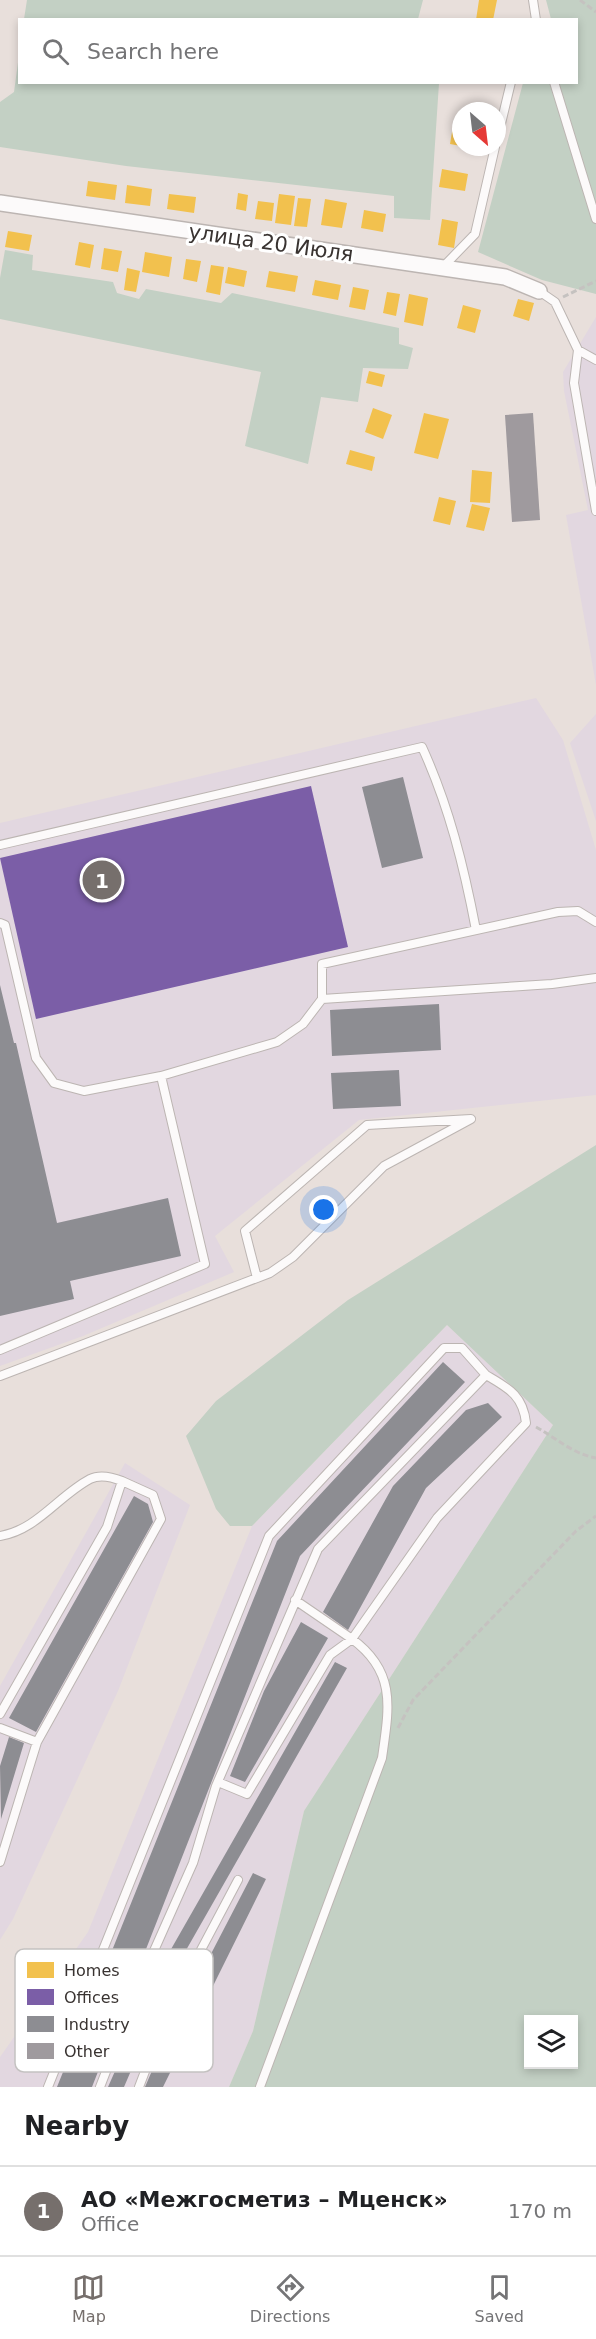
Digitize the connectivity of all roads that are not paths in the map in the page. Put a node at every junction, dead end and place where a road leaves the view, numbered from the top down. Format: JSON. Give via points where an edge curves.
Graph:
{"nodes":[{"id":1,"x":533,"y":0,"type":"edge"},
{"id":2,"x":536,"y":18,"type":"edge"},
{"id":3,"x":511,"y":84,"type":"edge"},
{"id":4,"x":555,"y":84,"type":"edge"},
{"id":5,"x":506,"y":103,"type":"edge"},
{"id":6,"x":493,"y":156,"type":"edge"},
{"id":7,"x":0,"y":203,"type":"edge"},
{"id":8,"x":596,"y":219,"type":"edge"},
{"id":9,"x":442,"y":268,"type":"junction"},
{"id":10,"x":539,"y":291,"type":"joint"},
{"id":11,"x":578,"y":350,"type":"junction"},
{"id":12,"x":596,"y":360,"type":"edge"},
{"id":13,"x":596,"y":512,"type":"edge"},
{"id":14,"x":0,"y":845,"type":"edge"},
{"id":15,"x":596,"y":922,"type":"edge"},
{"id":16,"x":0,"y":923,"type":"edge"},
{"id":17,"x":476,"y":930,"type":"junction"},
{"id":18,"x":596,"y":980,"type":"edge"},
{"id":19,"x":322,"y":999,"type":"junction"},
{"id":20,"x":161,"y":1076,"type":"junction"},
{"id":21,"x":257,"y":1278,"type":"junction"},
{"id":22,"x":0,"y":1350,"type":"edge"},
{"id":23,"x":486,"y":1375,"type":"junction"},
{"id":24,"x":0,"y":1376,"type":"edge"},
{"id":25,"x":122,"y":1481,"type":"junction"},
{"id":26,"x":0,"y":1536,"type":"edge"},
{"id":27,"x":295,"y":1600,"type":"junction"},
{"id":28,"x":352,"y":1639,"type":"junction"},
{"id":29,"x":0,"y":1714,"type":"edge"},
{"id":30,"x":0,"y":1728,"type":"edge"},
{"id":31,"x":37,"y":1742,"type":"junction"},
{"id":32,"x":218,"y":1782,"type":"junction"},
{"id":33,"x":0,"y":1862,"type":"edge"},
{"id":34,"x":238,"y":1880,"type":"dead end"},
{"id":35,"x":103,"y":1949,"type":"edge"},
{"id":36,"x":155,"y":1949,"type":"edge"},
{"id":37,"x":201,"y":1949,"type":"edge"},
{"id":38,"x":54,"y":2072,"type":"edge"},
{"id":39,"x":106,"y":2072,"type":"edge"},
{"id":40,"x":145,"y":2072,"type":"edge"},
{"id":41,"x":48,"y":2087,"type":"edge"},
{"id":42,"x":100,"y":2087,"type":"edge"},
{"id":43,"x":139,"y":2087,"type":"edge"},
{"id":44,"x":260,"y":2087,"type":"edge"}],
"edges":[{"from":1,"to":2,"type":"lane"},
{"from":3,"to":5,"type":"lane"},
{"from":4,"to":8,"type":"lane"},
{"from":6,"to":9,"type":"lane","via":[[475,234]]},
{"from":7,"to":9,"type":"street","name":"улица 20 Июля"},
{"from":9,"to":10,"type":"street","name":"улица 20 Июля","via":[[505,277]]},
{"from":10,"to":11,"type":"lane","via":[[555,302]]},
{"from":11,"to":12,"type":"lane"},
{"from":11,"to":13,"type":"lane","via":[[573,382]]},
{"from":14,"to":17,"type":"lane","via":[[422,747],[454,833]]},
{"from":15,"to":17,"type":"lane","via":[[578,911],[558,912]]},
{"from":16,"to":20,"type":"lane","via":[[4,925],[36,1058],[54,1083],[84,1091]]},
{"from":17,"to":19,"type":"lane","via":[[322,964]]},
{"from":18,"to":19,"type":"lane"},
{"from":19,"to":20,"type":"lane","via":[[303,1024],[277,1042]]},
{"from":20,"to":22,"type":"lane","via":[[206,1264]]},
{"from":21,"to":21,"type":"lane","via":[[293,1257],[384,1166],[471,1119],[367,1125],[245,1232]]},
{"from":21,"to":24,"type":"lane"},
{"from":23,"to":27,"type":"lane","via":[[318,1549]]},
{"from":23,"to":28,"type":"lane","via":[[511,1390],[524,1407],[526,1423],[437,1518]]},
{"from":23,"to":35,"type":"lane","via":[[462,1348],[444,1348],[269,1536]]},
{"from":25,"to":26,"type":"lane","via":[[108,1476],[91,1478],[45,1514],[13,1534]]},
{"from":25,"to":29,"type":"lane","via":[[107,1527]]},
{"from":25,"to":31,"type":"lane","via":[[153,1496],[160,1519]]},
{"from":27,"to":28,"type":"lane"},
{"from":27,"to":32,"type":"lane"},
{"from":28,"to":32,"type":"lane","via":[[330,1655],[247,1794]]},
{"from":28,"to":44,"type":"lane","via":[[367,1650],[387,1681],[388,1720],[382,1758]]},
{"from":30,"to":31,"type":"lane"},
{"from":31,"to":33,"type":"lane"},
{"from":32,"to":36,"type":"lane","via":[[193,1863]]},
{"from":34,"to":37,"type":"lane"},
{"from":38,"to":41,"type":"lane"},
{"from":39,"to":42,"type":"lane"},
{"from":40,"to":43,"type":"lane"}]}
